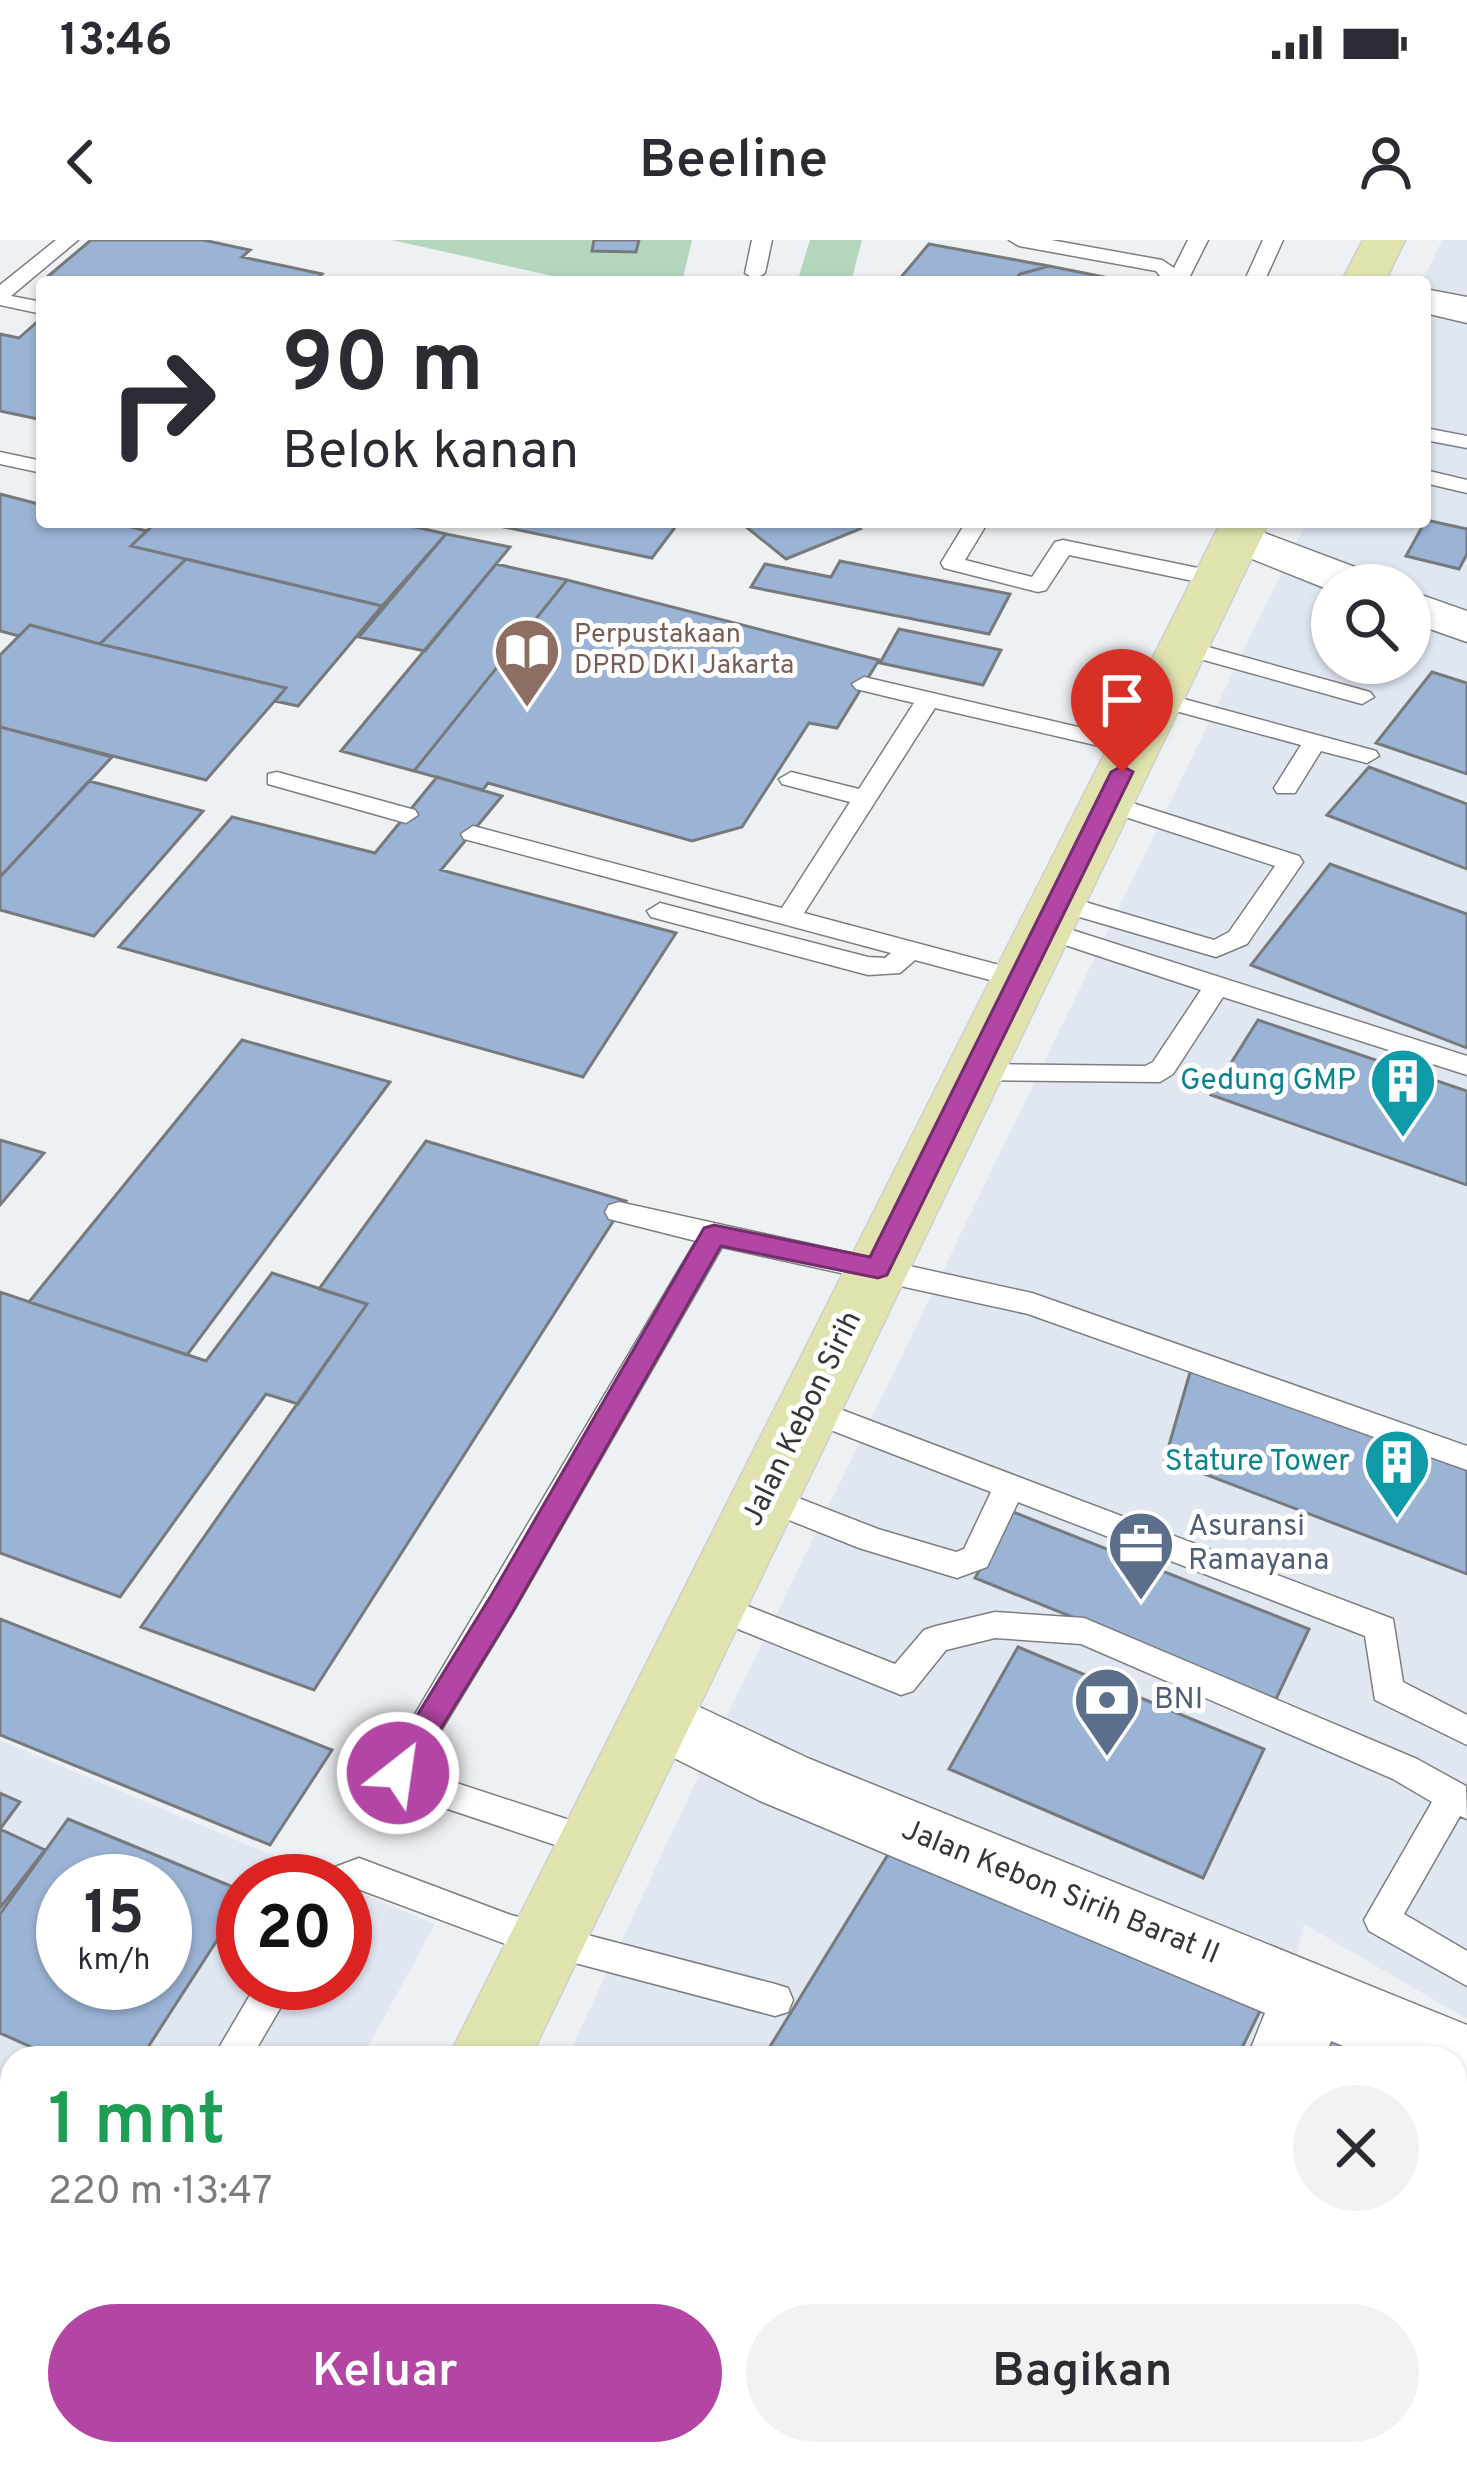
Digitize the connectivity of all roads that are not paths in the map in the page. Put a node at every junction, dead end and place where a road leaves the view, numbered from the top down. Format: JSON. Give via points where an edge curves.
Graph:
{"nodes":[{"id":1,"x":68,"y":240,"type":"edge"},
{"id":2,"x":762,"y":240,"type":"edge"},
{"id":3,"x":1019,"y":240,"type":"edge"},
{"id":4,"x":1198,"y":240,"type":"edge"},
{"id":5,"x":1273,"y":240,"type":"edge"},
{"id":6,"x":1384,"y":240,"type":"edge"},
{"id":7,"x":755,"y":273,"type":"dead end"},
{"id":8,"x":1171,"y":276,"type":"edge"},
{"id":9,"x":1179,"y":276,"type":"edge"},
{"id":10,"x":1257,"y":276,"type":"edge"},
{"id":11,"x":1366,"y":276,"type":"edge"},
{"id":12,"x":0,"y":297,"type":"edge"},
{"id":13,"x":1431,"y":302,"type":"edge"},
{"id":14,"x":36,"y":306,"type":"edge"},
{"id":15,"x":1467,"y":310,"type":"edge"},
{"id":16,"x":1431,"y":440,"type":"edge"},
{"id":17,"x":1467,"y":442,"type":"edge"},
{"id":18,"x":0,"y":458,"type":"edge"},
{"id":19,"x":36,"y":466,"type":"edge"},
{"id":20,"x":1431,"y":478,"type":"edge"},
{"id":21,"x":1467,"y":487,"type":"edge"},
{"id":22,"x":973,"y":528,"type":"edge"},
{"id":23,"x":1072,"y":528,"type":"edge"},
{"id":24,"x":1233,"y":546,"type":"edge"},
{"id":25,"x":1063,"y":547,"type":"junction"},
{"id":26,"x":1311,"y":570,"type":"edge"},
{"id":27,"x":1431,"y":613,"type":"edge"},
{"id":28,"x":1467,"y":628,"type":"edge"},
{"id":29,"x":864,"y":684,"type":"dead end"},
{"id":30,"x":1362,"y":697,"type":"dead end"},
{"id":31,"x":929,"y":698,"type":"junction"},
{"id":32,"x":1146,"y":724,"type":"junction"},
{"id":33,"x":1315,"y":742,"type":"junction"},
{"id":34,"x":1367,"y":756,"type":"dead end"},
{"id":35,"x":277,"y":779,"type":"dead end"},
{"id":36,"x":791,"y":779,"type":"dead end"},
{"id":37,"x":1286,"y":788,"type":"dead end"},
{"id":38,"x":864,"y":798,"type":"junction"},
{"id":39,"x":406,"y":815,"type":"dead end"},
{"id":40,"x":473,"y":834,"type":"dead end"},
{"id":41,"x":661,"y":910,"type":"dead end"},
{"id":42,"x":789,"y":917,"type":"junction"},
{"id":43,"x":1041,"y":936,"type":"junction"},
{"id":44,"x":910,"y":950,"type":"junction"},
{"id":45,"x":1217,"y":986,"type":"junction"},
{"id":46,"x":1467,"y":1066,"type":"edge"},
{"id":47,"x":974,"y":1073,"type":"junction"},
{"id":48,"x":619,"y":1212,"type":"dead end"},
{"id":49,"x":714,"y":1235,"type":"junction"},
{"id":50,"x":878,"y":1268,"type":"junction"},
{"id":51,"x":808,"y":1409,"type":"junction"},
{"id":52,"x":1467,"y":1458,"type":"edge"},
{"id":53,"x":1009,"y":1487,"type":"junction"},
{"id":54,"x":765,"y":1497,"type":"junction"},
{"id":55,"x":712,"y":1605,"type":"junction"},
{"id":56,"x":657,"y":1716,"type":"junction"},
{"id":57,"x":1467,"y":1731,"type":"edge"},
{"id":58,"x":1460,"y":1800,"type":"edge"},
{"id":59,"x":594,"y":1843,"type":"junction"},
{"id":60,"x":372,"y":1879,"type":"edge"},
{"id":61,"x":546,"y":1941,"type":"junction"},
{"id":62,"x":1467,"y":1970,"type":"edge"},
{"id":63,"x":775,"y":2000,"type":"dead end"},
{"id":64,"x":260,"y":2010,"type":"edge"},
{"id":65,"x":1298,"y":2027,"type":"edge"},
{"id":66,"x":238,"y":2046,"type":"edge"},
{"id":67,"x":495,"y":2046,"type":"edge"},
{"id":68,"x":1392,"y":2046,"type":"edge"}],
"edges":[{"from":1,"to":12,"type":"lane"},
{"from":2,"to":7,"type":"lane"},
{"from":3,"to":8,"type":"lane","via":[[1162,266]]},
{"from":4,"to":9,"type":"lane"},
{"from":5,"to":10,"type":"lane"},
{"from":6,"to":11,"type":"main road"},
{"from":12,"to":14,"type":"lane"},
{"from":13,"to":15,"type":"street"},
{"from":16,"to":17,"type":"lane"},
{"from":18,"to":19,"type":"lane"},
{"from":20,"to":21,"type":"lane"},
{"from":22,"to":25,"type":"lane","via":[[952,563],[1038,584]]},
{"from":23,"to":25,"type":"lane"},
{"from":24,"to":25,"type":"lane"},
{"from":24,"to":26,"type":"street"},
{"from":24,"to":32,"type":"main road","name":"Jalan Kebon Sirih"},
{"from":27,"to":28,"type":"street"},
{"from":29,"to":31,"type":"lane"},
{"from":30,"to":32,"type":"lane"},
{"from":31,"to":32,"type":"lane"},
{"from":31,"to":38,"type":"lane"},
{"from":32,"to":33,"type":"lane"},
{"from":32,"to":43,"type":"main road","name":"Jalan Kebon Sirih"},
{"from":32,"to":43,"type":"lane","via":[[1290,862],[1238,938],[1216,949]]},
{"from":33,"to":34,"type":"lane"},
{"from":33,"to":37,"type":"lane"},
{"from":35,"to":39,"type":"lane"},
{"from":36,"to":38,"type":"lane"},
{"from":38,"to":42,"type":"lane"},
{"from":40,"to":42,"type":"lane"},
{"from":41,"to":44,"type":"lane","via":[[868,966],[891,968]]},
{"from":42,"to":44,"type":"lane"},
{"from":43,"to":44,"type":"lane"},
{"from":43,"to":45,"type":"lane"},
{"from":43,"to":47,"type":"main road","name":"Jalan Kebon Sirih"},
{"from":45,"to":46,"type":"lane"},
{"from":45,"to":47,"type":"lane","via":[[1163,1068],[1150,1075]]},
{"from":47,"to":50,"type":"main road","name":"Jalan Kebon Sirih"},
{"from":48,"to":49,"type":"lane"},
{"from":49,"to":50,"type":"lane"},
{"from":49,"to":59,"type":"lane","via":[[398,1773]]},
{"from":50,"to":51,"type":"main road","name":"Jalan Kebon Sirih"},
{"from":50,"to":52,"type":"lane","via":[[1032,1304]]},
{"from":51,"to":53,"type":"lane"},
{"from":51,"to":54,"type":"main road","name":"Jalan Kebon Sirih"},
{"from":53,"to":54,"type":"lane","via":[[976,1558],[957,1565]]},
{"from":53,"to":57,"type":"lane","via":[[1382,1628],[1387,1690]]},
{"from":54,"to":55,"type":"main road","name":"Jalan Kebon Sirih"},
{"from":55,"to":56,"type":"main road","name":"Jalan Kebon Sirih"},
{"from":55,"to":58,"type":"lane","via":[[902,1682],[936,1639],[995,1625],[1084,1631],[1405,1768]]},
{"from":56,"to":59,"type":"main road","name":"Jalan Kebon Sirih"},
{"from":56,"to":65,"type":"street","name":"Jalan Kebon Sirih Barat II"},
{"from":58,"to":62,"type":"lane","via":[[1382,1920]]},
{"from":59,"to":61,"type":"main road","name":"Jalan Kebon Sirih"},
{"from":60,"to":61,"type":"lane"},
{"from":61,"to":63,"type":"lane"},
{"from":61,"to":67,"type":"main road","name":"Jalan Kebon Sirih"},
{"from":64,"to":66,"type":"lane"},
{"from":65,"to":68,"type":"street","name":"Jalan Kebon Sirih Barat II"}]}
